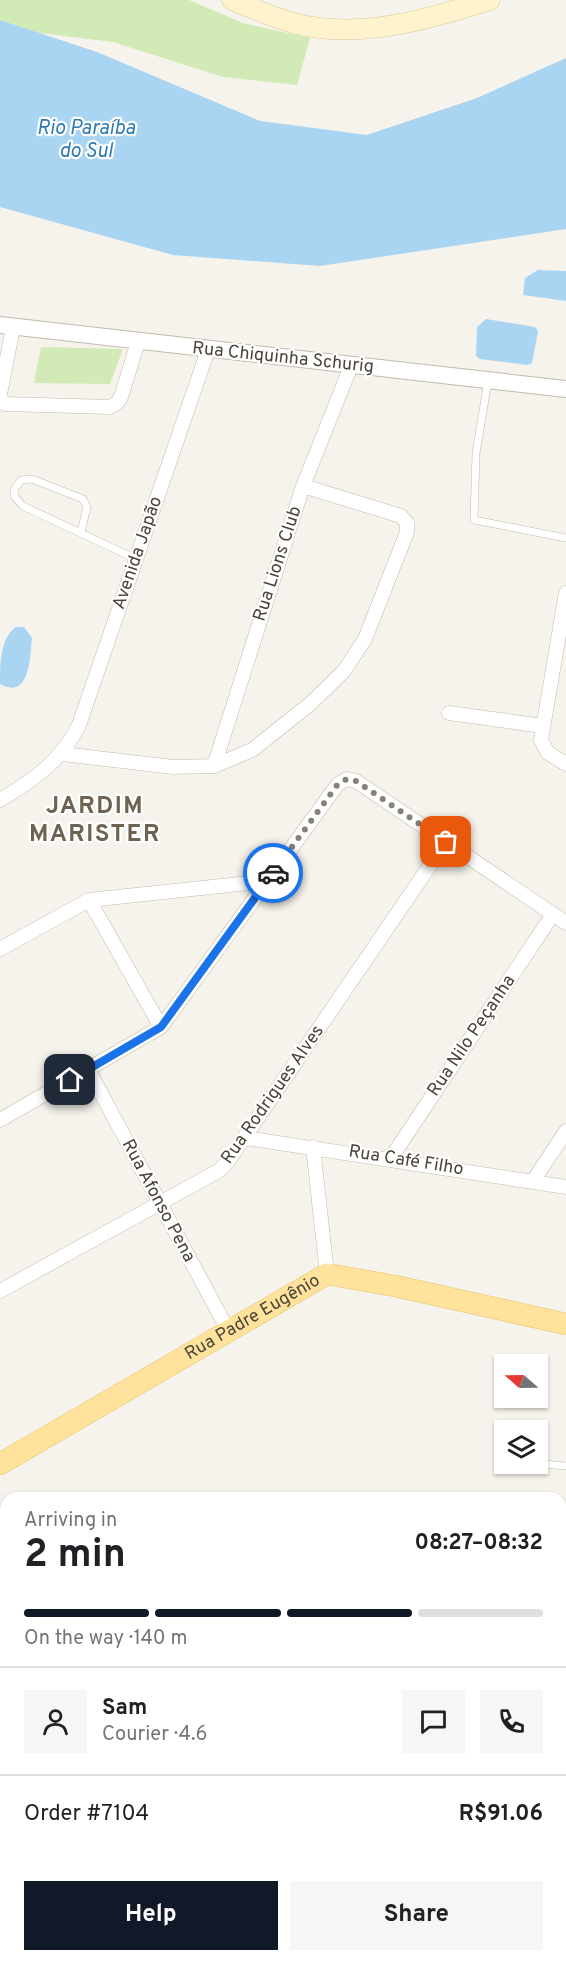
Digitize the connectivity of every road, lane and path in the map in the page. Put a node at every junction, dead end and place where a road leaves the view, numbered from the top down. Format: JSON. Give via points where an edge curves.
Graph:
{"nodes":[{"id":1,"x":232,"y":0,"type":"edge"},
{"id":2,"x":490,"y":0,"type":"edge"},
{"id":3,"x":7,"y":327,"type":"edge"},
{"id":4,"x":138,"y":342,"type":"junction"},
{"id":5,"x":208,"y":350,"type":"junction"},
{"id":6,"x":351,"y":366,"type":"junction"},
{"id":7,"x":488,"y":381,"type":"junction"},
{"id":8,"x":566,"y":389,"type":"edge"},
{"id":9,"x":0,"y":396,"type":"edge"},
{"id":10,"x":303,"y":486,"type":"junction"},
{"id":11,"x":81,"y":532,"type":"junction"},
{"id":12,"x":566,"y":538,"type":"edge"},
{"id":13,"x":136,"y":559,"type":"junction"},
{"id":14,"x":566,"y":593,"type":"edge"},
{"id":15,"x":449,"y":713,"type":"dead end"},
{"id":16,"x":543,"y":726,"type":"junction"},
{"id":17,"x":62,"y":754,"type":"junction"},
{"id":18,"x":566,"y":764,"type":"edge"},
{"id":19,"x":214,"y":766,"type":"junction"},
{"id":20,"x":0,"y":800,"type":"edge"},
{"id":21,"x":446,"y":842,"type":"junction"},
{"id":22,"x":267,"y":881,"type":"junction"},
{"id":23,"x":89,"y":900,"type":"junction"},
{"id":24,"x":553,"y":914,"type":"junction"},
{"id":25,"x":566,"y":923,"type":"edge"},
{"id":26,"x":0,"y":949,"type":"edge"},
{"id":27,"x":161,"y":1027,"type":"junction"},
{"id":28,"x":88,"y":1070,"type":"junction"},
{"id":29,"x":0,"y":1120,"type":"edge"},
{"id":30,"x":566,"y":1131,"type":"edge"},
{"id":31,"x":246,"y":1138,"type":"junction"},
{"id":32,"x":313,"y":1147,"type":"junction"},
{"id":33,"x":391,"y":1158,"type":"junction"},
{"id":34,"x":533,"y":1181,"type":"junction"},
{"id":35,"x":566,"y":1187,"type":"edge"},
{"id":36,"x":158,"y":1202,"type":"junction"},
{"id":37,"x":327,"y":1274,"type":"junction"},
{"id":38,"x":0,"y":1291,"type":"edge"},
{"id":39,"x":566,"y":1324,"type":"edge"},
{"id":40,"x":230,"y":1332,"type":"junction"},
{"id":41,"x":1,"y":1461,"type":"edge"},
{"id":42,"x":548,"y":1464,"type":"edge"},
{"id":43,"x":566,"y":1466,"type":"edge"}],
"edges":[{"from":1,"to":2,"type":"main road","via":[[286,20],[318,28],[348,29],[404,24]]},
{"from":3,"to":4,"type":"street","name":"Rua Chiquinha Schurig"},
{"from":3,"to":9,"type":"street"},
{"from":4,"to":5,"type":"street","name":"Rua Chiquinha Schurig"},
{"from":4,"to":9,"type":"street","via":[[121,397],[110,407],[5,404]]},
{"from":5,"to":6,"type":"street","name":"Rua Chiquinha Schurig"},
{"from":5,"to":13,"type":"street","name":"Avenida Japão"},
{"from":6,"to":7,"type":"street","name":"Rua Chiquinha Schurig"},
{"from":6,"to":10,"type":"street","name":"Rua Lions Club"},
{"from":7,"to":8,"type":"street","name":"Rua Chiquinha Schurig"},
{"from":7,"to":12,"type":"lane","via":[[476,453],[474,520]]},
{"from":10,"to":19,"type":"street","name":"Rua Lions Club"},
{"from":10,"to":19,"type":"street","via":[[401,516],[408,532],[365,639],[344,671],[252,750]]},
{"from":11,"to":11,"type":"lane","via":[[23,506],[15,497],[16,484],[32,479],[82,499],[87,507]]},
{"from":11,"to":13,"type":"lane"},
{"from":13,"to":17,"type":"street","name":"Avenida Japão","via":[[79,725]]},
{"from":14,"to":16,"type":"street"},
{"from":15,"to":16,"type":"street"},
{"from":16,"to":18,"type":"street","via":[[544,748]]},
{"from":17,"to":19,"type":"street","via":[[172,767]]},
{"from":17,"to":20,"type":"street","name":"Avenida Japão","via":[[28,784]]},
{"from":21,"to":22,"type":"street","via":[[356,781],[347,779],[338,784]]},
{"from":21,"to":24,"type":"street"},
{"from":21,"to":31,"type":"street","name":"Rua Rodrigues Alves"},
{"from":22,"to":23,"type":"street"},
{"from":22,"to":27,"type":"street"},
{"from":23,"to":26,"type":"street"},
{"from":23,"to":27,"type":"street"},
{"from":24,"to":25,"type":"street"},
{"from":24,"to":33,"type":"street","name":"Rua Nilo Peçanha"},
{"from":27,"to":28,"type":"street"},
{"from":28,"to":29,"type":"street"},
{"from":28,"to":36,"type":"street","name":"Rua Afonso Pena"},
{"from":30,"to":34,"type":"street"},
{"from":31,"to":32,"type":"street","name":"Rua Café Filho"},
{"from":31,"to":36,"type":"street","name":"Rua Rodrigues Alves","via":[[220,1170]]},
{"from":32,"to":33,"type":"street","name":"Rua Café Filho"},
{"from":32,"to":37,"type":"street"},
{"from":33,"to":34,"type":"street","name":"Rua Café Filho"},
{"from":34,"to":35,"type":"street","name":"Rua Café Filho"},
{"from":36,"to":38,"type":"street","name":"Rua Rodrigues Alves"},
{"from":36,"to":40,"type":"street","name":"Rua Afonso Pena"},
{"from":37,"to":39,"type":"main road","name":"Rua Padre Eugênio"},
{"from":37,"to":40,"type":"main road","name":"Rua Padre Eugênio"},
{"from":40,"to":41,"type":"main road","name":"Rua Padre Eugênio"},
{"from":42,"to":43,"type":"lane"}]}
